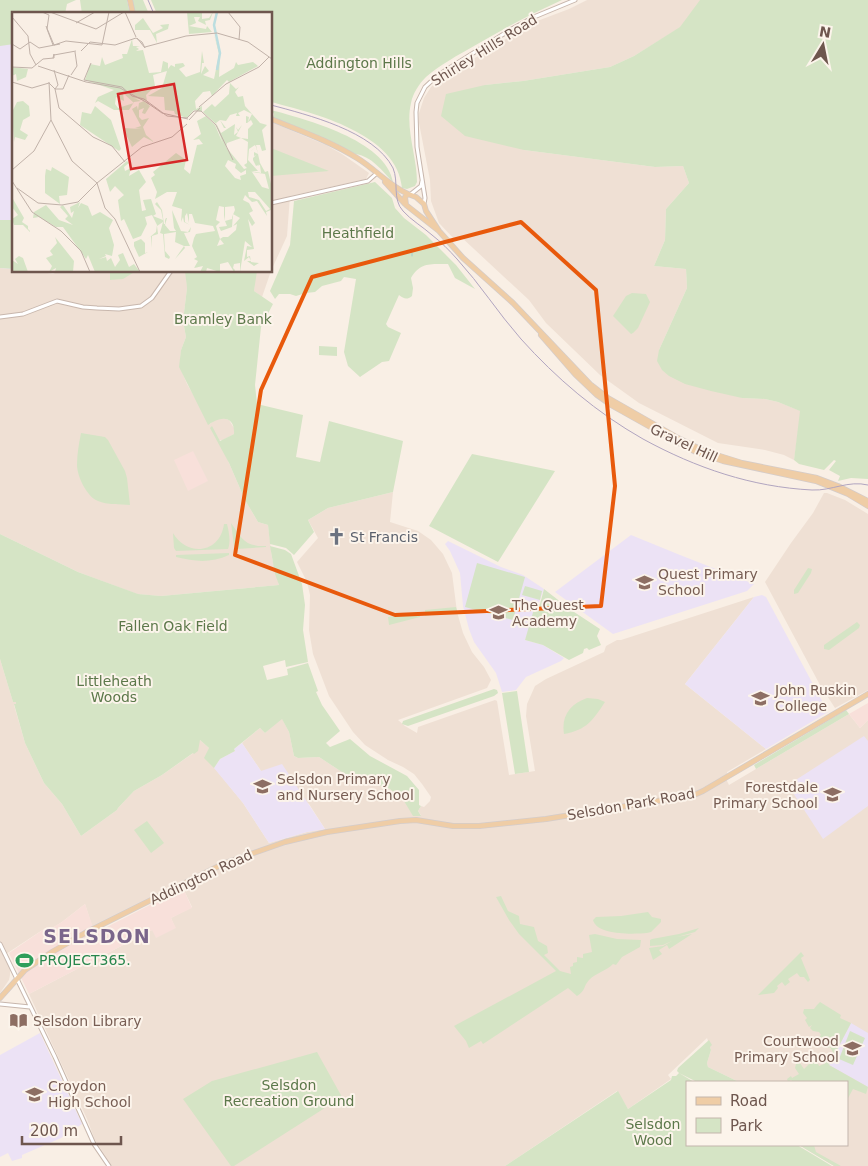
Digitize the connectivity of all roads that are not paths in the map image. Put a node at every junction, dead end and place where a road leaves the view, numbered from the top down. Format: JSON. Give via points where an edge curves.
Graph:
{"nodes":[{"id":1,"x":575,"y":0,"type":"edge"},
{"id":2,"x":272,"y":119,"type":"edge"},
{"id":3,"x":376,"y":173,"type":"junction"},
{"id":4,"x":422,"y":178,"type":"junction"},
{"id":5,"x":384,"y":180,"type":"junction"},
{"id":6,"x":409,"y":194,"type":"junction"},
{"id":7,"x":272,"y":203,"type":"edge"},
{"id":8,"x":424,"y":204,"type":"junction"},
{"id":9,"x":406,"y":205,"type":"junction"},
{"id":10,"x":426,"y":211,"type":"junction"},
{"id":11,"x":417,"y":215,"type":"junction"},
{"id":12,"x":439,"y":231,"type":"junction"},
{"id":13,"x":170,"y":272,"type":"edge"},
{"id":14,"x":0,"y":317,"type":"edge"},
{"id":15,"x":533,"y":324,"type":"junction"},
{"id":16,"x":868,"y":501,"type":"edge"},
{"id":17,"x":868,"y":506,"type":"edge"},
{"id":18,"x":868,"y":694,"type":"edge"},
{"id":19,"x":429,"y":821,"type":"joint"},
{"id":20,"x":0,"y":944,"type":"edge"},
{"id":21,"x":17,"y":978,"type":"junction"},
{"id":22,"x":0,"y":998,"type":"edge"},
{"id":23,"x":0,"y":1004,"type":"edge"},
{"id":24,"x":30,"y":1007,"type":"junction"},
{"id":25,"x":109,"y":1166,"type":"edge"}],
"edges":[{"from":1,"to":4,"type":"street","name":"Shirley Hills Road","via":[[514,28],[428,83],[419,98],[416,112]]},
{"from":2,"to":3,"type":"main road","via":[[333,145]]},
{"from":3,"to":5,"type":"main road"},
{"from":3,"to":7,"type":"street","via":[[368,181]]},
{"from":4,"to":6,"type":"street","via":[[420,186]]},
{"from":4,"to":8,"type":"street","name":"Shirley Hills Road"},
{"from":5,"to":6,"type":"main road"},
{"from":5,"to":9,"type":"main road","name":"Gravel Hill"},
{"from":6,"to":8,"type":"main road"},
{"from":6,"to":9,"type":"main road","via":[[405,196]]},
{"from":8,"to":10,"type":"main road","name":"Gravel Hill"},
{"from":9,"to":11,"type":"main road","name":"Gravel Hill"},
{"from":10,"to":11,"type":"main road"},
{"from":10,"to":12,"type":"main road","name":"Gravel Hill"},
{"from":11,"to":12,"type":"main road","name":"Gravel Hill"},
{"from":12,"to":15,"type":"main road","name":"Gravel Hill"},
{"from":13,"to":14,"type":"street","via":[[152,298],[141,306],[98,308],[57,301],[23,314]]},
{"from":15,"to":16,"type":"main road","name":"Gravel Hill","via":[[602,394],[678,438],[731,460],[818,478]]},
{"from":15,"to":17,"type":"main road","name":"Gravel Hill","via":[[597,395],[672,440],[723,461],[816,481]]},
{"from":18,"to":19,"type":"main road","name":"Selsdon Park Road","via":[[694,795],[546,819],[480,826],[452,826]]},
{"from":19,"to":21,"type":"main road","name":"Addington Road","via":[[400,821],[318,834],[225,863],[85,933]]},
{"from":20,"to":21,"type":"street"},
{"from":21,"to":22,"type":"main road","name":"Addington Road"},
{"from":21,"to":24,"type":"street"},
{"from":23,"to":24,"type":"street"},
{"from":24,"to":25,"type":"street","via":[[94,1144]]}]}
